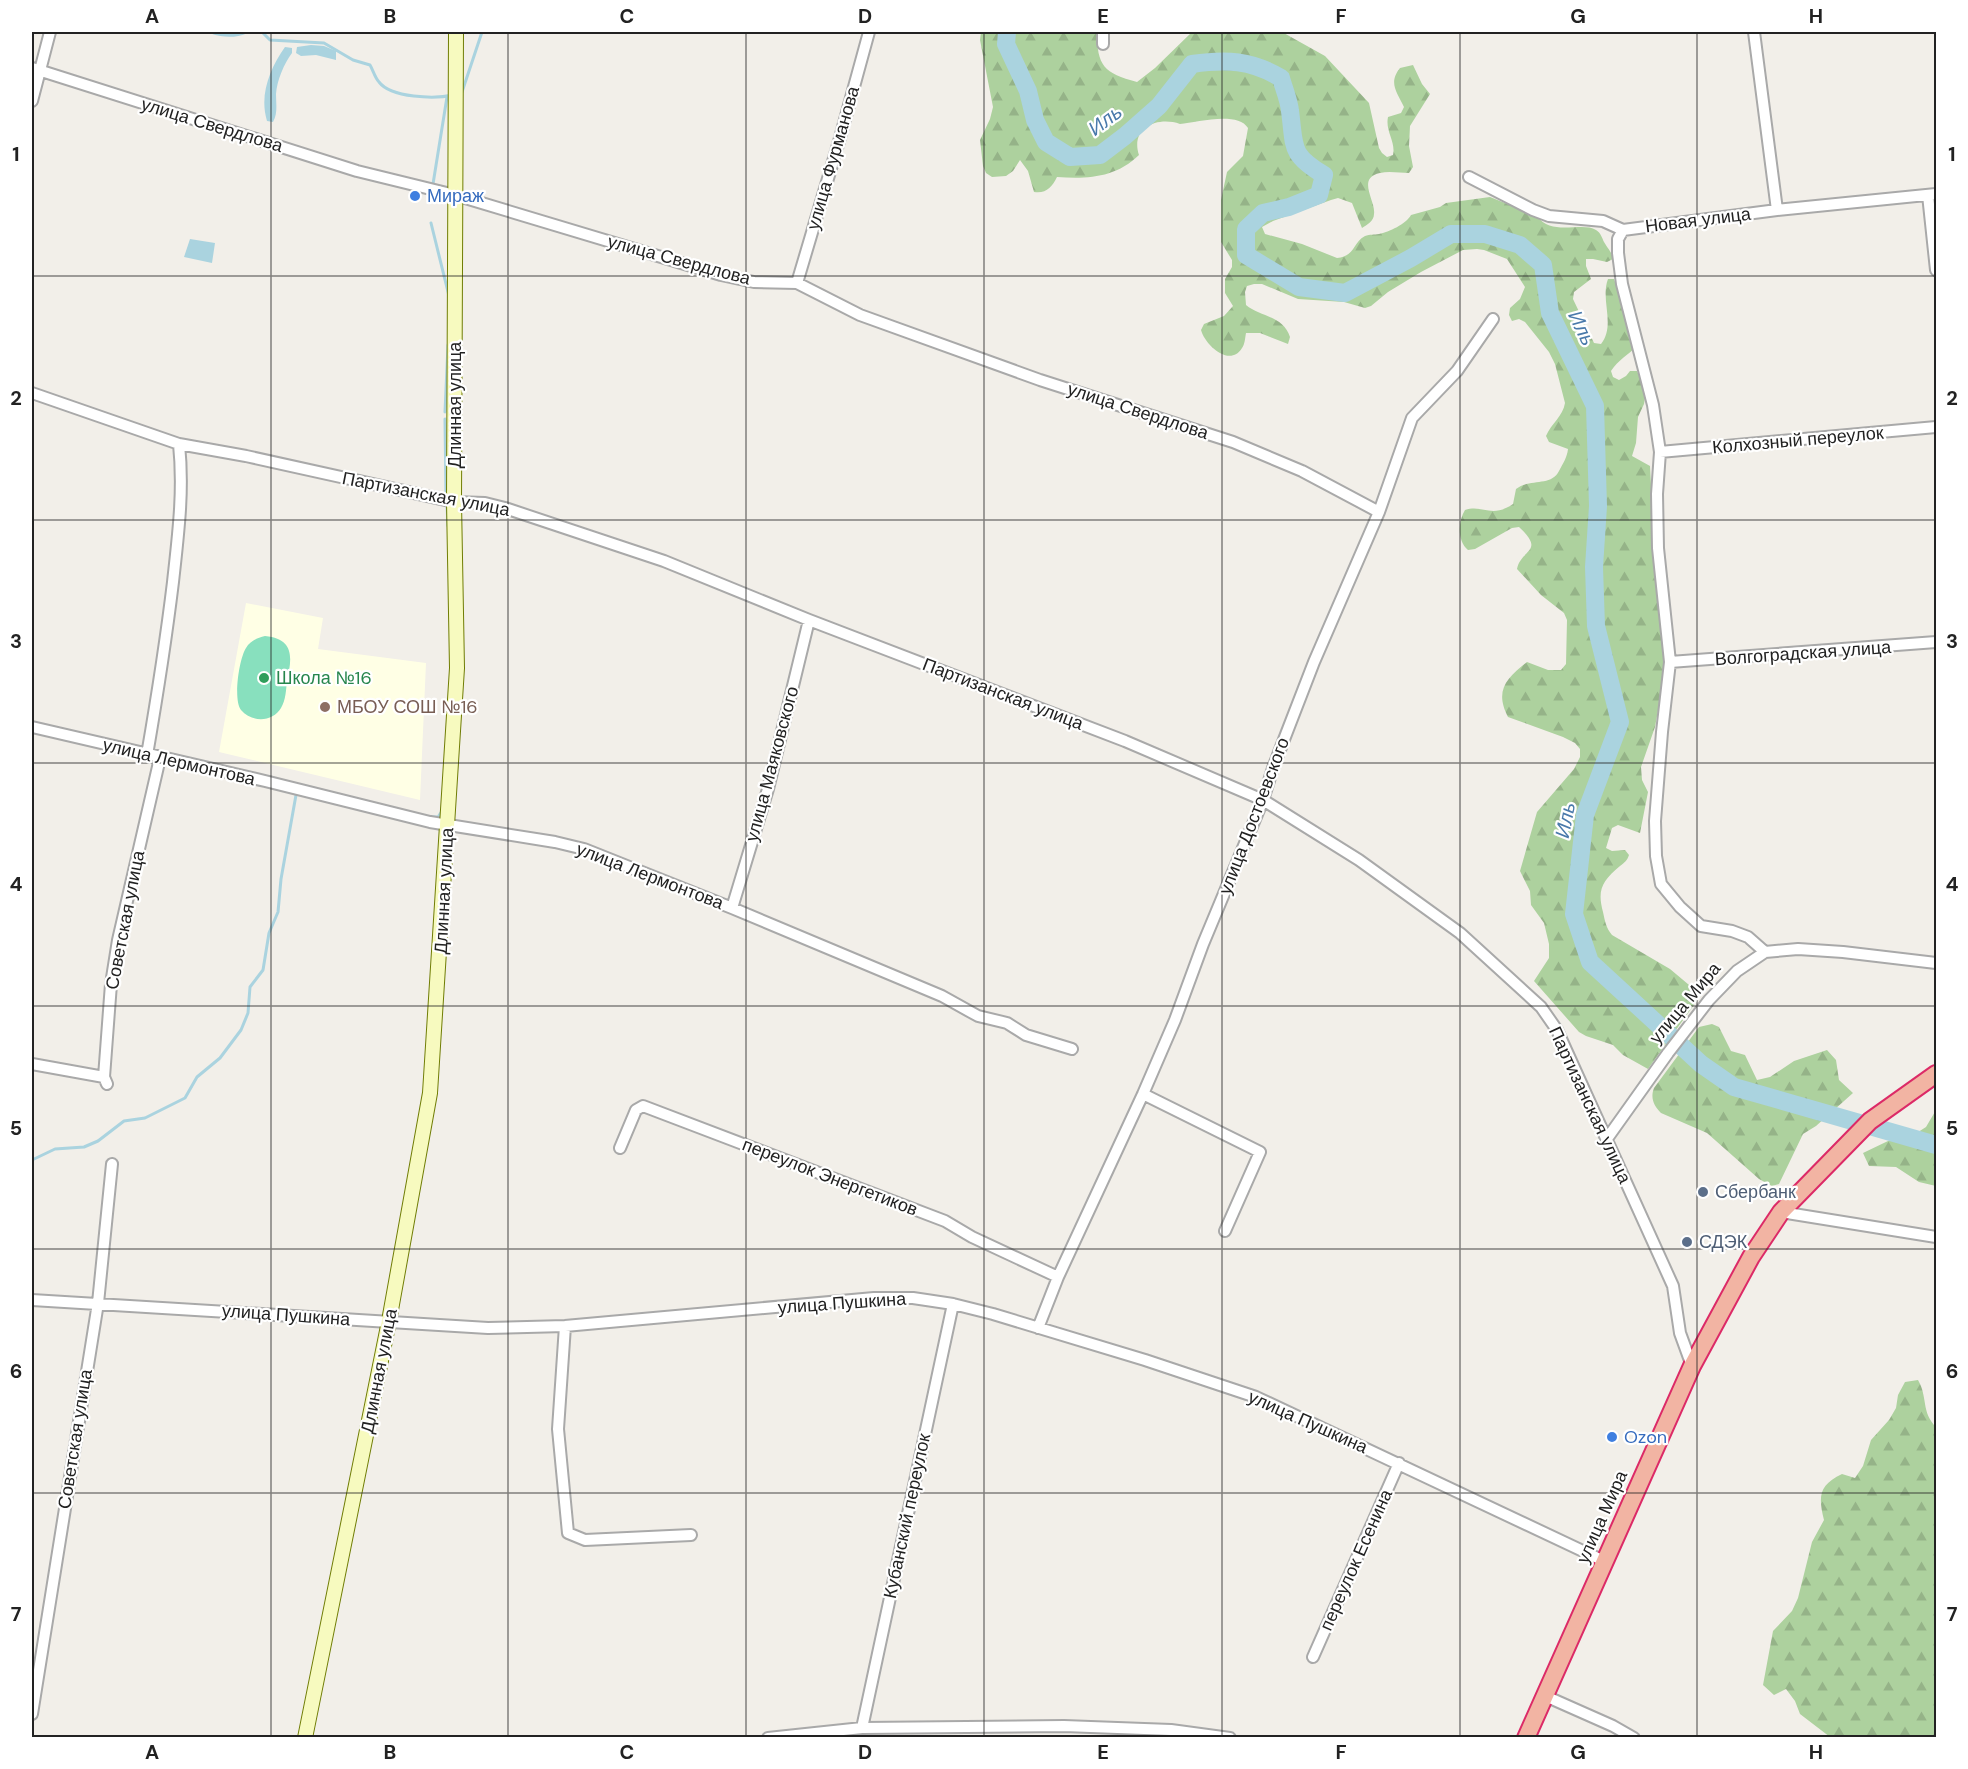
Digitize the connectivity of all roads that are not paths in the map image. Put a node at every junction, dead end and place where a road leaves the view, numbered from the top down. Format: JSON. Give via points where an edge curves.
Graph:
{"nodes":[{"id":1,"x":50,"y":32,"type":"edge"},
{"id":2,"x":456,"y":32,"type":"edge"},
{"id":3,"x":868,"y":32,"type":"edge"},
{"id":4,"x":1103,"y":32,"type":"edge"},
{"id":5,"x":1754,"y":32,"type":"edge"},
{"id":6,"x":1103,"y":44,"type":"dead end"},
{"id":7,"x":36,"y":69,"type":"edge"},
{"id":8,"x":32,"y":101,"type":"edge"},
{"id":9,"x":1469,"y":177,"type":"dead end"},
{"id":10,"x":455,"y":195,"type":"junction"},
{"id":11,"x":1932,"y":195,"type":"edge"},
{"id":12,"x":1777,"y":210,"type":"junction"},
{"id":13,"x":1623,"y":230,"type":"junction"},
{"id":14,"x":1936,"y":270,"type":"edge"},
{"id":15,"x":796,"y":283,"type":"junction"},
{"id":16,"x":1493,"y":319,"type":"dead end"},
{"id":17,"x":32,"y":393,"type":"edge"},
{"id":18,"x":1936,"y":427,"type":"edge"},
{"id":19,"x":180,"y":444,"type":"junction"},
{"id":20,"x":1660,"y":452,"type":"junction"},
{"id":21,"x":454,"y":502,"type":"junction"},
{"id":22,"x":1379,"y":512,"type":"junction"},
{"id":23,"x":809,"y":620,"type":"junction"},
{"id":24,"x":1936,"y":642,"type":"edge"},
{"id":25,"x":1670,"y":662,"type":"junction"},
{"id":26,"x":32,"y":727,"type":"edge"},
{"id":27,"x":147,"y":755,"type":"junction"},
{"id":28,"x":160,"y":758,"type":"junction"},
{"id":29,"x":1263,"y":800,"type":"junction"},
{"id":30,"x":448,"y":825,"type":"junction"},
{"id":31,"x":732,"y":908,"type":"junction"},
{"id":32,"x":1765,"y":952,"type":"junction"},
{"id":33,"x":1936,"y":963,"type":"edge"},
{"id":34,"x":1072,"y":1049,"type":"dead end"},
{"id":35,"x":32,"y":1064,"type":"edge"},
{"id":36,"x":1936,"y":1074,"type":"edge"},
{"id":37,"x":1143,"y":1094,"type":"junction"},
{"id":38,"x":1606,"y":1140,"type":"junction"},
{"id":39,"x":620,"y":1148,"type":"dead end"},
{"id":40,"x":112,"y":1164,"type":"dead end"},
{"id":41,"x":1781,"y":1212,"type":"junction"},
{"id":42,"x":1226,"y":1231,"type":"dead end"},
{"id":43,"x":1936,"y":1238,"type":"edge"},
{"id":44,"x":1058,"y":1277,"type":"junction"},
{"id":45,"x":32,"y":1300,"type":"edge"},
{"id":46,"x":98,"y":1303,"type":"junction"},
{"id":47,"x":953,"y":1304,"type":"junction"},
{"id":48,"x":389,"y":1321,"type":"junction"},
{"id":49,"x":565,"y":1326,"type":"junction"},
{"id":50,"x":1038,"y":1328,"type":"junction"},
{"id":51,"x":1692,"y":1366,"type":"junction"},
{"id":52,"x":1399,"y":1463,"type":"junction"},
{"id":53,"x":692,"y":1535,"type":"dead end"},
{"id":54,"x":1604,"y":1561,"type":"junction"},
{"id":55,"x":1313,"y":1657,"type":"dead end"},
{"id":56,"x":1543,"y":1695,"type":"junction"},
{"id":57,"x":32,"y":1714,"type":"edge"},
{"id":58,"x":862,"y":1728,"type":"junction"},
{"id":59,"x":305,"y":1737,"type":"edge"},
{"id":60,"x":768,"y":1737,"type":"edge"},
{"id":61,"x":1230,"y":1737,"type":"edge"},
{"id":62,"x":1526,"y":1737,"type":"edge"},
{"id":63,"x":1634,"y":1737,"type":"edge"}],
"edges":[{"from":1,"to":7,"type":"street"},
{"from":2,"to":10,"type":"main road","name":"Длинная улица"},
{"from":3,"to":15,"type":"street","name":"улица Фурманова"},
{"from":4,"to":6,"type":"street"},
{"from":5,"to":12,"type":"street"},
{"from":7,"to":8,"type":"street"},
{"from":7,"to":10,"type":"street","name":"улица Свердлова","via":[[357,171]]},
{"from":9,"to":13,"type":"street","name":"Новая улица","via":[[1549,216],[1603,221]]},
{"from":10,"to":15,"type":"street","name":"улица Свердлова","via":[[721,275],[754,282]]},
{"from":10,"to":21,"type":"main road","name":"Длинная улица"},
{"from":11,"to":12,"type":"street","name":"Новая улица"},
{"from":11,"to":14,"type":"street"},
{"from":12,"to":13,"type":"street","name":"Новая улица"},
{"from":13,"to":20,"type":"street","via":[[1618,239],[1622,284],[1653,405]]},
{"from":15,"to":22,"type":"street","name":"улица Свердлова","via":[[860,315],[1040,380],[1233,442],[1302,471]]},
{"from":16,"to":22,"type":"street","name":"улица Достоевского","via":[[1457,371],[1412,418]]},
{"from":17,"to":19,"type":"street","name":"Партизанская улица"},
{"from":18,"to":20,"type":"street","name":"Колхозный переулок"},
{"from":19,"to":21,"type":"street","name":"Партизанская улица"},
{"from":19,"to":27,"type":"street","via":[[180,531]]},
{"from":20,"to":25,"type":"street","via":[[1658,548]]},
{"from":21,"to":23,"type":"street","name":"Партизанская улица","via":[[485,503],[576,530]]},
{"from":21,"to":30,"type":"main road","name":"Длинная улица","via":[[457,668]]},
{"from":22,"to":29,"type":"street","name":"улица Достоевского","via":[[1314,662]]},
{"from":23,"to":29,"type":"street","name":"Партизанская улица","via":[[1125,741]]},
{"from":23,"to":31,"type":"street","name":"улица Маяковского","via":[[768,789]]},
{"from":24,"to":25,"type":"street","name":"Волгоградская улица"},
{"from":25,"to":32,"type":"street","via":[[1655,821],[1661,884],[1701,926],[1748,937]]},
{"from":26,"to":27,"type":"street","name":"улица Лермонтова"},
{"from":27,"to":28,"type":"street","name":"улица Лермонтова"},
{"from":28,"to":30,"type":"street","name":"улица Лермонтова"},
{"from":28,"to":35,"type":"street","name":"Советская улица","via":[[118,940],[111,984],[106,1080]]},
{"from":29,"to":37,"type":"street","name":"улица Достоевского"},
{"from":29,"to":38,"type":"street","name":"Партизанская улица","via":[[1359,860],[1460,933],[1541,1007],[1557,1030]]},
{"from":30,"to":31,"type":"street","name":"улица Лермонтова","via":[[584,849]]},
{"from":30,"to":48,"type":"main road","name":"Длинная улица","via":[[430,1093]]},
{"from":31,"to":34,"type":"street","name":"улица Лермонтова","via":[[942,996],[978,1016]]},
{"from":32,"to":33,"type":"street","name":"улица Мира","via":[[1798,949]]},
{"from":32,"to":38,"type":"street","name":"улица Мира","via":[[1737,971],[1709,1000]]},
{"from":36,"to":41,"type":"highway","name":"улица Мира","via":[[1870,1121]]},
{"from":37,"to":42,"type":"street","via":[[1260,1152]]},
{"from":37,"to":44,"type":"street","name":"улица Достоевского"},
{"from":38,"to":51,"type":"street","name":"Партизанская улица","via":[[1673,1286],[1680,1333]]},
{"from":39,"to":44,"type":"street","name":"переулок Энергетиков","via":[[636,1110],[642,1106],[945,1221]]},
{"from":40,"to":46,"type":"street","name":"Советская улица"},
{"from":41,"to":43,"type":"street"},
{"from":41,"to":51,"type":"highway","name":"улица Мира","via":[[1751,1257]]},
{"from":44,"to":50,"type":"street","name":"улица Достоевского"},
{"from":45,"to":46,"type":"street","name":"улица Пушкина"},
{"from":46,"to":48,"type":"street","name":"улица Пушкина"},
{"from":46,"to":57,"type":"street","name":"Советская улица"},
{"from":47,"to":49,"type":"street","name":"улица Пушкина","via":[[874,1298]]},
{"from":47,"to":50,"type":"street","name":"улица Пушкина"},
{"from":47,"to":58,"type":"street","name":"Кубанский переулок"},
{"from":48,"to":49,"type":"street","name":"улица Пушкина","via":[[488,1328]]},
{"from":48,"to":59,"type":"main road","name":"Длинная улица"},
{"from":49,"to":53,"type":"street","via":[[558,1429],[568,1533],[585,1540]]},
{"from":50,"to":52,"type":"street","name":"улица Пушкина","via":[[1256,1397]]},
{"from":51,"to":54,"type":"highway","name":"улица Мира"},
{"from":52,"to":54,"type":"street","name":"улица Пушкина"},
{"from":52,"to":55,"type":"street","name":"переулок Есенина"},
{"from":54,"to":56,"type":"highway","name":"улица Мира"},
{"from":56,"to":62,"type":"highway","name":"улица Мира"},
{"from":56,"to":63,"type":"street"},
{"from":58,"to":60,"type":"street"},
{"from":58,"to":61,"type":"street","via":[[1064,1726],[1171,1730]]}]}
